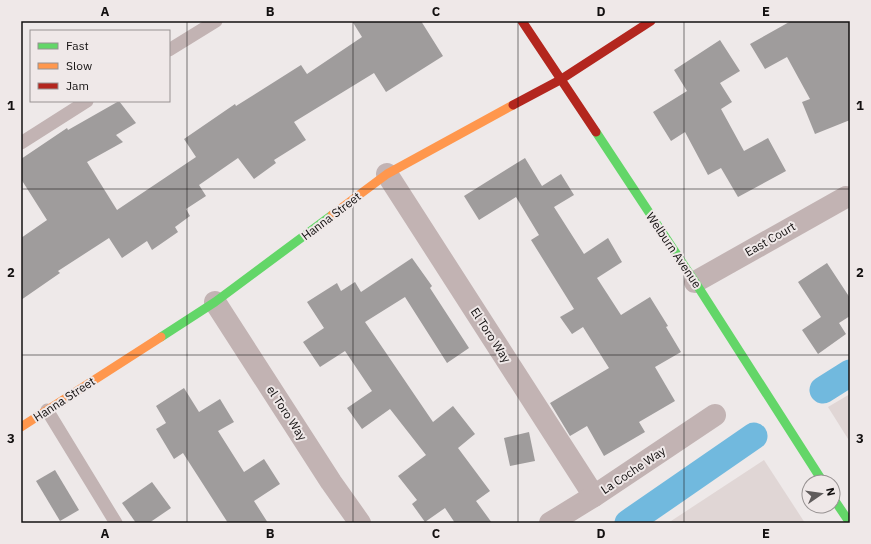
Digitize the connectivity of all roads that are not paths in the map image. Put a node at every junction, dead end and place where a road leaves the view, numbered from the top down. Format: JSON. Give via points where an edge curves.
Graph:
{"nodes":[{"id":1,"x":216,"y":21,"type":"edge"},
{"id":2,"x":522,"y":21,"type":"edge"},
{"id":3,"x":651,"y":21,"type":"edge"},
{"id":4,"x":170,"y":49,"type":"edge"},
{"id":5,"x":560,"y":80,"type":"junction"},
{"id":6,"x":85,"y":102,"type":"edge"},
{"id":7,"x":21,"y":143,"type":"edge"},
{"id":8,"x":387,"y":174,"type":"junction"},
{"id":9,"x":846,"y":197,"type":"dead end"},
{"id":10,"x":695,"y":282,"type":"junction"},
{"id":11,"x":215,"y":302,"type":"junction"},
{"id":12,"x":47,"y":410,"type":"junction"},
{"id":13,"x":715,"y":415,"type":"dead end"},
{"id":14,"x":21,"y":427,"type":"edge"},
{"id":15,"x":818,"y":474,"type":"edge"},
{"id":16,"x":594,"y":496,"type":"junction"},
{"id":17,"x":841,"y":510,"type":"edge"},
{"id":18,"x":116,"y":523,"type":"edge"},
{"id":19,"x":360,"y":523,"type":"edge"},
{"id":20,"x":550,"y":523,"type":"edge"},
{"id":21,"x":850,"y":523,"type":"edge"}],
"edges":[{"from":1,"to":4,"type":"lane"},
{"from":2,"to":5,"type":"street","name":"Welburn Avenue"},
{"from":3,"to":5,"type":"street","name":"Hanna Street"},
{"from":5,"to":8,"type":"street","name":"Hanna Street"},
{"from":5,"to":10,"type":"street","name":"Welburn Avenue"},
{"from":6,"to":7,"type":"lane"},
{"from":8,"to":11,"type":"street","name":"Hanna Street"},
{"from":8,"to":16,"type":"street","name":"El Toro Way"},
{"from":9,"to":10,"type":"street","name":"East Court"},
{"from":10,"to":15,"type":"street","name":"Welburn Avenue"},
{"from":11,"to":12,"type":"street","name":"Hanna Street"},
{"from":11,"to":19,"type":"street","name":"el Toro Way"},
{"from":12,"to":14,"type":"street","name":"Hanna Street"},
{"from":12,"to":18,"type":"lane"},
{"from":13,"to":16,"type":"street","name":"La Coche Way"},
{"from":16,"to":20,"type":"street","name":"La Coche Way"},
{"from":17,"to":21,"type":"street"}]}
